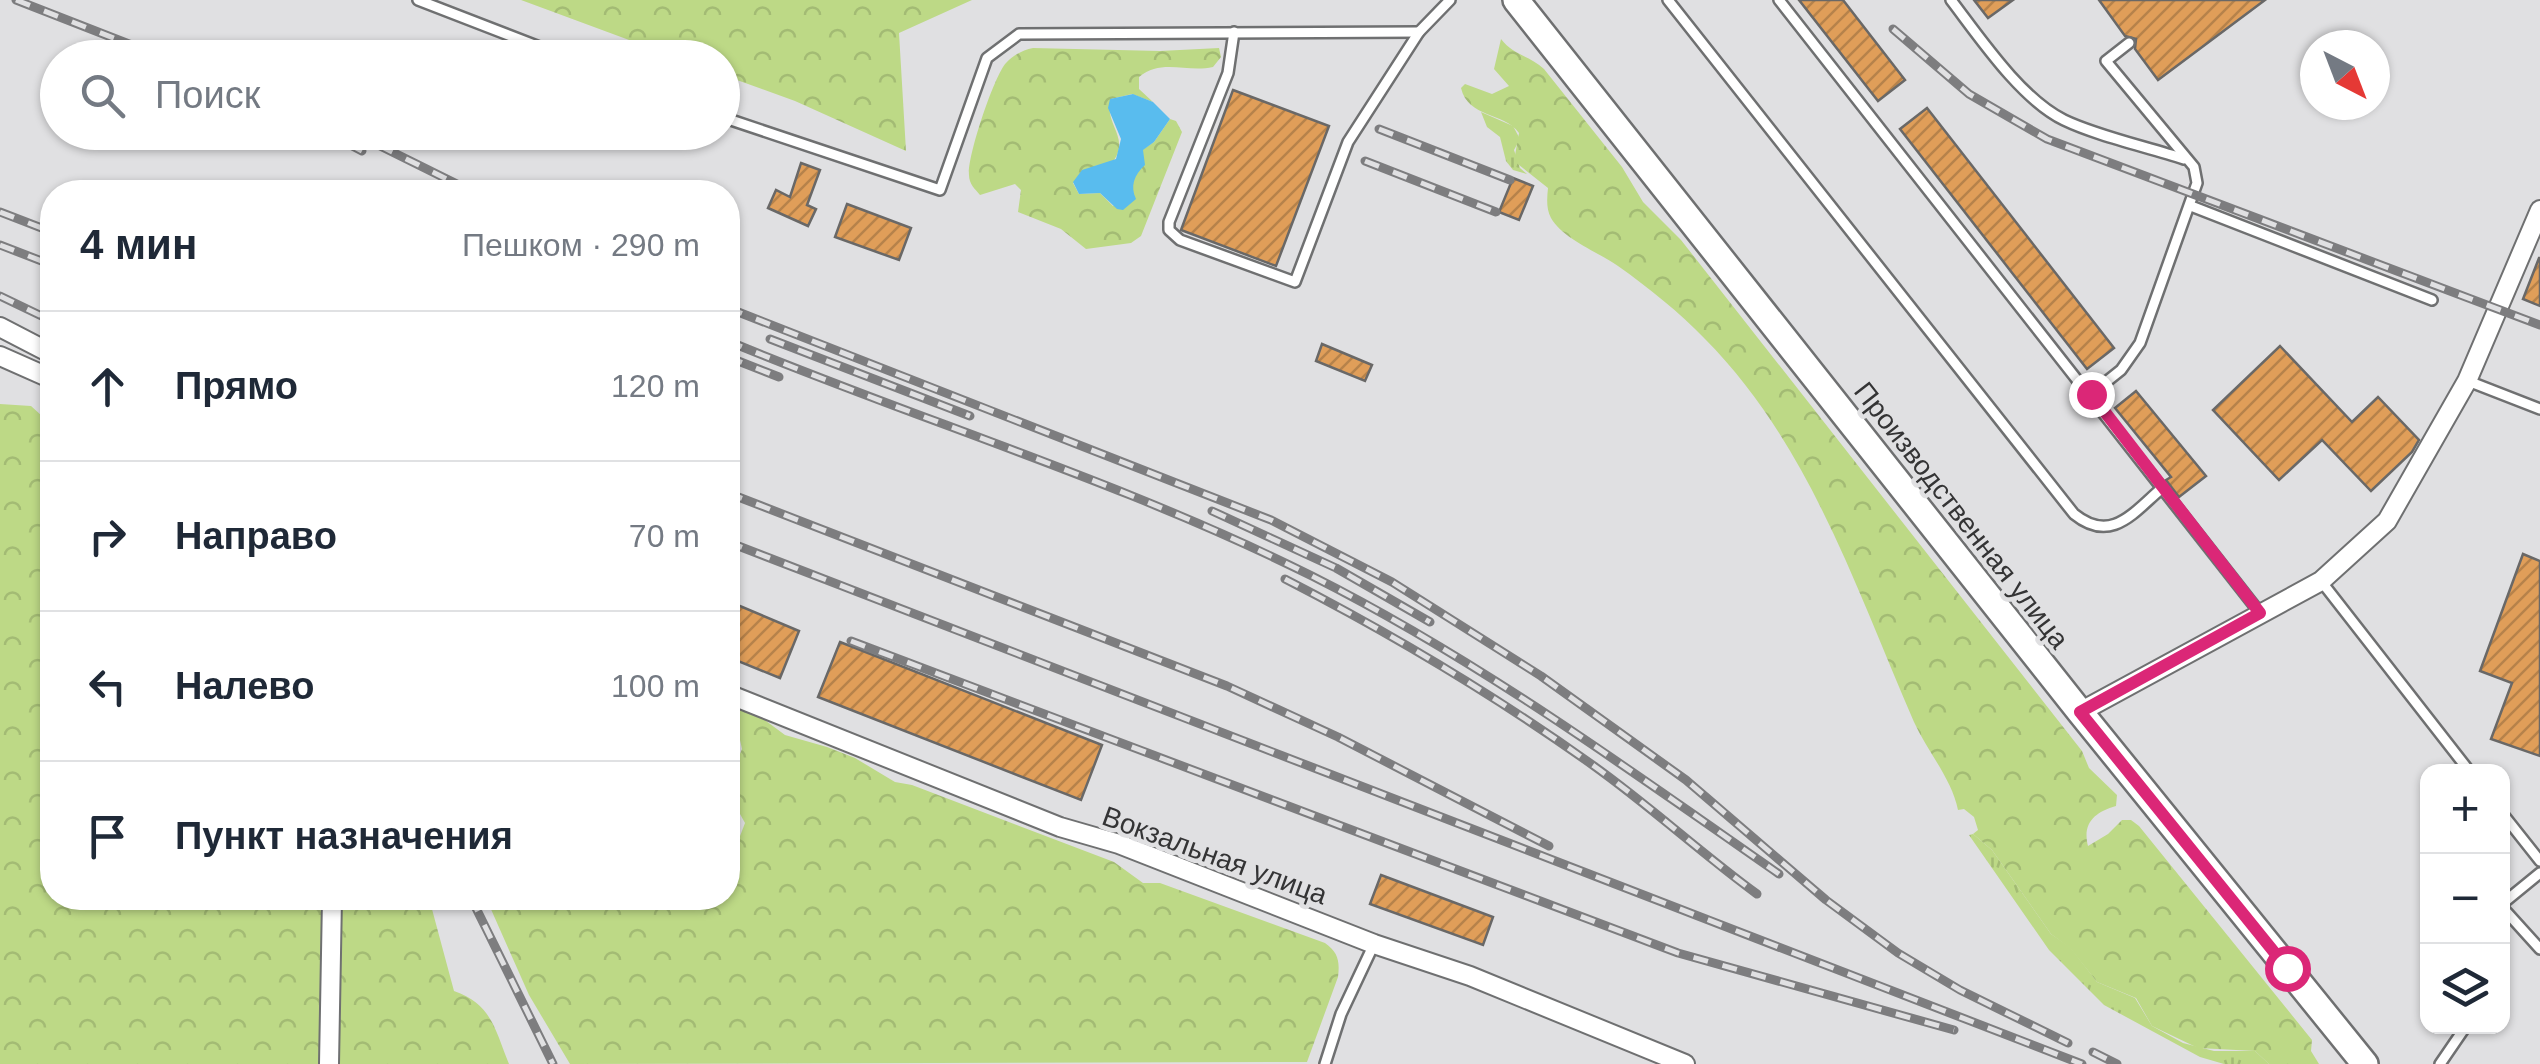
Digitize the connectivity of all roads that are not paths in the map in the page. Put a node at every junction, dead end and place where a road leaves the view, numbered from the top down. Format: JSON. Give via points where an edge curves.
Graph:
{"nodes":[{"id":1,"x":418,"y":0,"type":"edge"},
{"id":2,"x":1450,"y":0,"type":"edge"},
{"id":3,"x":1516,"y":0,"type":"edge"},
{"id":4,"x":1668,"y":0,"type":"edge"},
{"id":5,"x":1780,"y":0,"type":"edge"},
{"id":6,"x":1951,"y":0,"type":"edge"},
{"id":7,"x":1234,"y":32,"type":"junction"},
{"id":8,"x":1419,"y":32,"type":"junction"},
{"id":9,"x":521,"y":40,"type":"edge"},
{"id":10,"x":2130,"y":44,"type":"dead end"},
{"id":11,"x":740,"y":123,"type":"edge"},
{"id":12,"x":2187,"y":160,"type":"junction"},
{"id":13,"x":2191,"y":206,"type":"junction"},
{"id":14,"x":2540,"y":210,"type":"edge"},
{"id":15,"x":2432,"y":300,"type":"dead end"},
{"id":16,"x":0,"y":327,"type":"edge"},
{"id":17,"x":40,"y":348,"type":"edge"},
{"id":18,"x":0,"y":356,"type":"edge"},
{"id":19,"x":40,"y":374,"type":"edge"},
{"id":20,"x":2467,"y":381,"type":"junction"},
{"id":21,"x":2091,"y":394,"type":"junction"},
{"id":22,"x":2540,"y":409,"type":"edge"},
{"id":23,"x":2162,"y":489,"type":"junction"},
{"id":24,"x":2321,"y":581,"type":"junction"},
{"id":25,"x":2260,"y":613,"type":"junction"},
{"id":26,"x":740,"y":699,"type":"edge"},
{"id":27,"x":2080,"y":712,"type":"junction"},
{"id":28,"x":2464,"y":764,"type":"edge"},
{"id":29,"x":2510,"y":823,"type":"edge"},
{"id":30,"x":2540,"y":861,"type":"edge"},
{"id":31,"x":2540,"y":873,"type":"edge"},
{"id":32,"x":2510,"y":899,"type":"edge"},
{"id":33,"x":332,"y":910,"type":"edge"},
{"id":34,"x":2510,"y":915,"type":"edge"},
{"id":35,"x":1374,"y":944,"type":"junction"},
{"id":36,"x":2540,"y":949,"type":"edge"},
{"id":37,"x":2461,"y":1034,"type":"edge"},
{"id":38,"x":329,"y":1064,"type":"edge"},
{"id":39,"x":1325,"y":1064,"type":"edge"},
{"id":40,"x":1685,"y":1064,"type":"edge"},
{"id":41,"x":2365,"y":1064,"type":"edge"},
{"id":42,"x":2440,"y":1064,"type":"edge"}],
"edges":[{"from":1,"to":9,"type":"lane"},
{"from":2,"to":8,"type":"lane"},
{"from":3,"to":27,"type":"main road","name":"Производственная улица"},
{"from":4,"to":23,"type":"lane","via":[[2074,514],[2104,528],[2125,520]]},
{"from":5,"to":21,"type":"lane"},
{"from":6,"to":12,"type":"lane","via":[[2032,96],[2063,120]]},
{"from":7,"to":8,"type":"lane"},
{"from":7,"to":8,"type":"lane","via":[[1228,73],[1169,230],[1180,240],[1295,282],[1348,142]]},
{"from":7,"to":11,"type":"lane","via":[[1019,34],[987,58],[940,190]]},
{"from":10,"to":12,"type":"lane","via":[[2106,61]]},
{"from":12,"to":13,"type":"lane","via":[[2197,175]]},
{"from":13,"to":15,"type":"lane"},
{"from":13,"to":21,"type":"lane","via":[[2140,343]]},
{"from":14,"to":20,"type":"street"},
{"from":16,"to":17,"type":"street"},
{"from":18,"to":19,"type":"street"},
{"from":20,"to":22,"type":"lane"},
{"from":20,"to":24,"type":"street","via":[[2387,521]]},
{"from":21,"to":23,"type":"lane"},
{"from":23,"to":25,"type":"lane"},
{"from":24,"to":25,"type":"street"},
{"from":24,"to":28,"type":"lane"},
{"from":25,"to":27,"type":"street"},
{"from":26,"to":35,"type":"street","name":"Вокзальная улица"},
{"from":27,"to":41,"type":"main road","name":"Производственная улица"},
{"from":29,"to":30,"type":"lane"},
{"from":31,"to":32,"type":"lane"},
{"from":33,"to":38,"type":"street"},
{"from":34,"to":36,"type":"lane"},
{"from":35,"to":39,"type":"lane"},
{"from":35,"to":40,"type":"street","name":"Вокзальная улица"},
{"from":37,"to":42,"type":"lane"}]}
